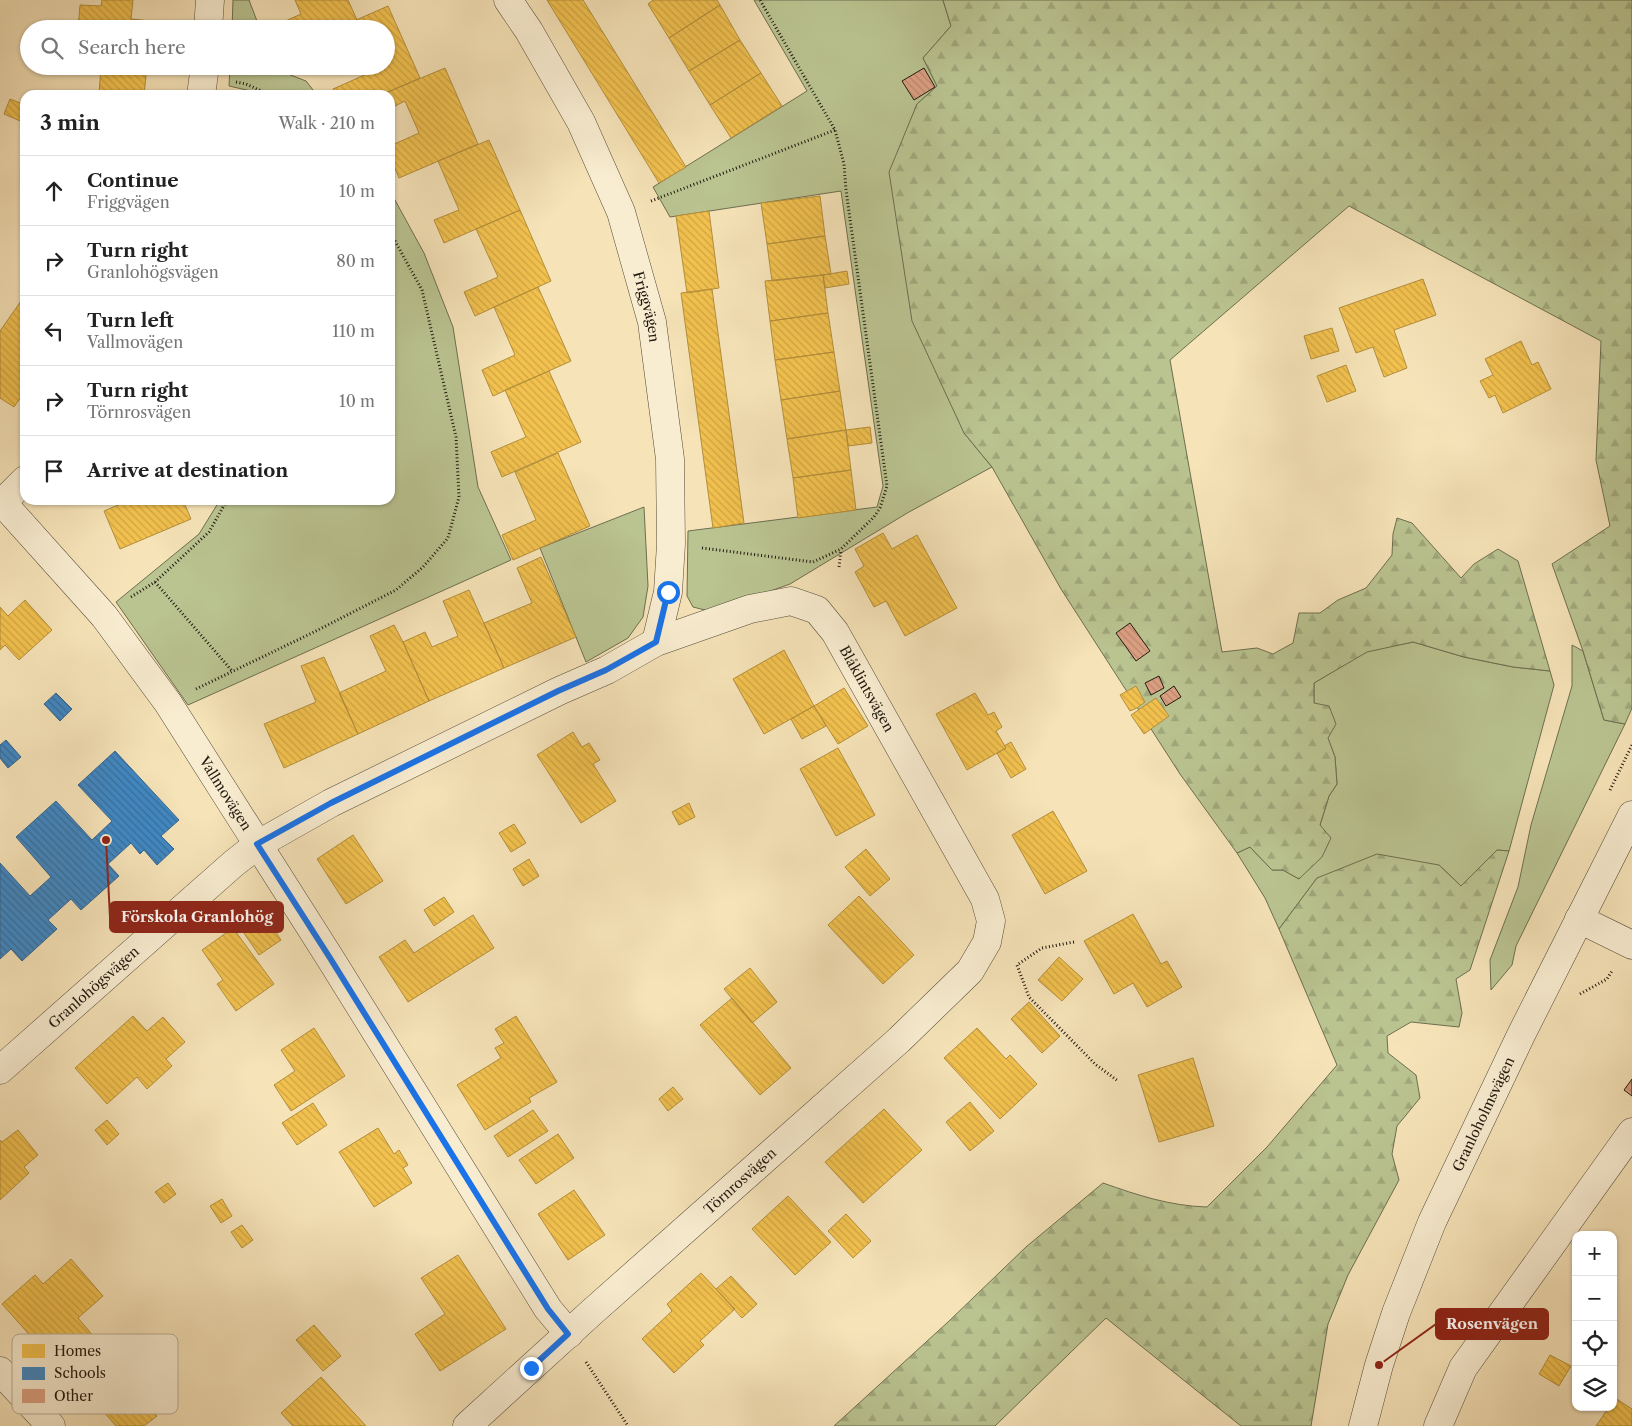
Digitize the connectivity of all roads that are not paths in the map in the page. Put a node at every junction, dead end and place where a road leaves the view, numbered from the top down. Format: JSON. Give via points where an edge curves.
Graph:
{"nodes":[{"id":1,"x":210,"y":0,"type":"edge"},
{"id":2,"x":508,"y":0,"type":"edge"},
{"id":3,"x":209,"y":20,"type":"edge"},
{"id":4,"x":204,"y":75,"type":"edge"},
{"id":5,"x":202,"y":90,"type":"edge"},
{"id":6,"x":20,"y":485,"type":"edge"},
{"id":7,"x":1,"y":503,"type":"edge"},
{"id":8,"x":656,"y":642,"type":"junction"},
{"id":9,"x":1632,"y":815,"type":"edge"},
{"id":10,"x":257,"y":844,"type":"junction"},
{"id":11,"x":1579,"y":919,"type":"junction"},
{"id":12,"x":992,"y":921,"type":"joint"},
{"id":13,"x":1632,"y":945,"type":"edge"},
{"id":14,"x":0,"y":1070,"type":"edge"},
{"id":15,"x":1632,"y":1132,"type":"edge"},
{"id":16,"x":568,"y":1334,"type":"junction"},
{"id":17,"x":0,"y":1371,"type":"edge"},
{"id":18,"x":12,"y":1384,"type":"edge"},
{"id":19,"x":40,"y":1414,"type":"edge"},
{"id":20,"x":51,"y":1426,"type":"edge"},
{"id":21,"x":467,"y":1426,"type":"edge"},
{"id":22,"x":1363,"y":1426,"type":"edge"},
{"id":23,"x":1438,"y":1426,"type":"edge"}],
"edges":[{"from":1,"to":3,"type":"street"},
{"from":2,"to":8,"type":"street","name":"Friggvägen","via":[[580,122],[621,212],[652,322],[670,459],[668,592]]},
{"from":4,"to":5,"type":"street"},
{"from":6,"to":7,"type":"street"},
{"from":7,"to":10,"type":"street","name":"Vallmovägen","via":[[104,616],[168,703]]},
{"from":8,"to":10,"type":"street","name":"Granlohögsvägen","via":[[606,670],[331,803]]},
{"from":8,"to":12,"type":"street","name":"Blåklintsvägen","via":[[750,609],[791,600],[817,610],[835,632],[933,805],[985,899]]},
{"from":9,"to":11,"type":"street","name":"Granloholmsvägen"},
{"from":10,"to":14,"type":"street","name":"Granlohögsvägen"},
{"from":10,"to":16,"type":"street","name":"Vallmovägen","via":[[543,1300]]},
{"from":11,"to":13,"type":"street"},
{"from":11,"to":22,"type":"street","name":"Granloholmsvägen","via":[[1432,1222],[1396,1313]]},
{"from":12,"to":16,"type":"street","name":"Törnrosvägen","via":[[987,942],[970,971],[899,1040]]},
{"from":15,"to":23,"type":"street","via":[[1463,1368]]},
{"from":16,"to":21,"type":"street","name":"Törnrosvägen"},
{"from":17,"to":18,"type":"street"},
{"from":19,"to":20,"type":"street"}]}
